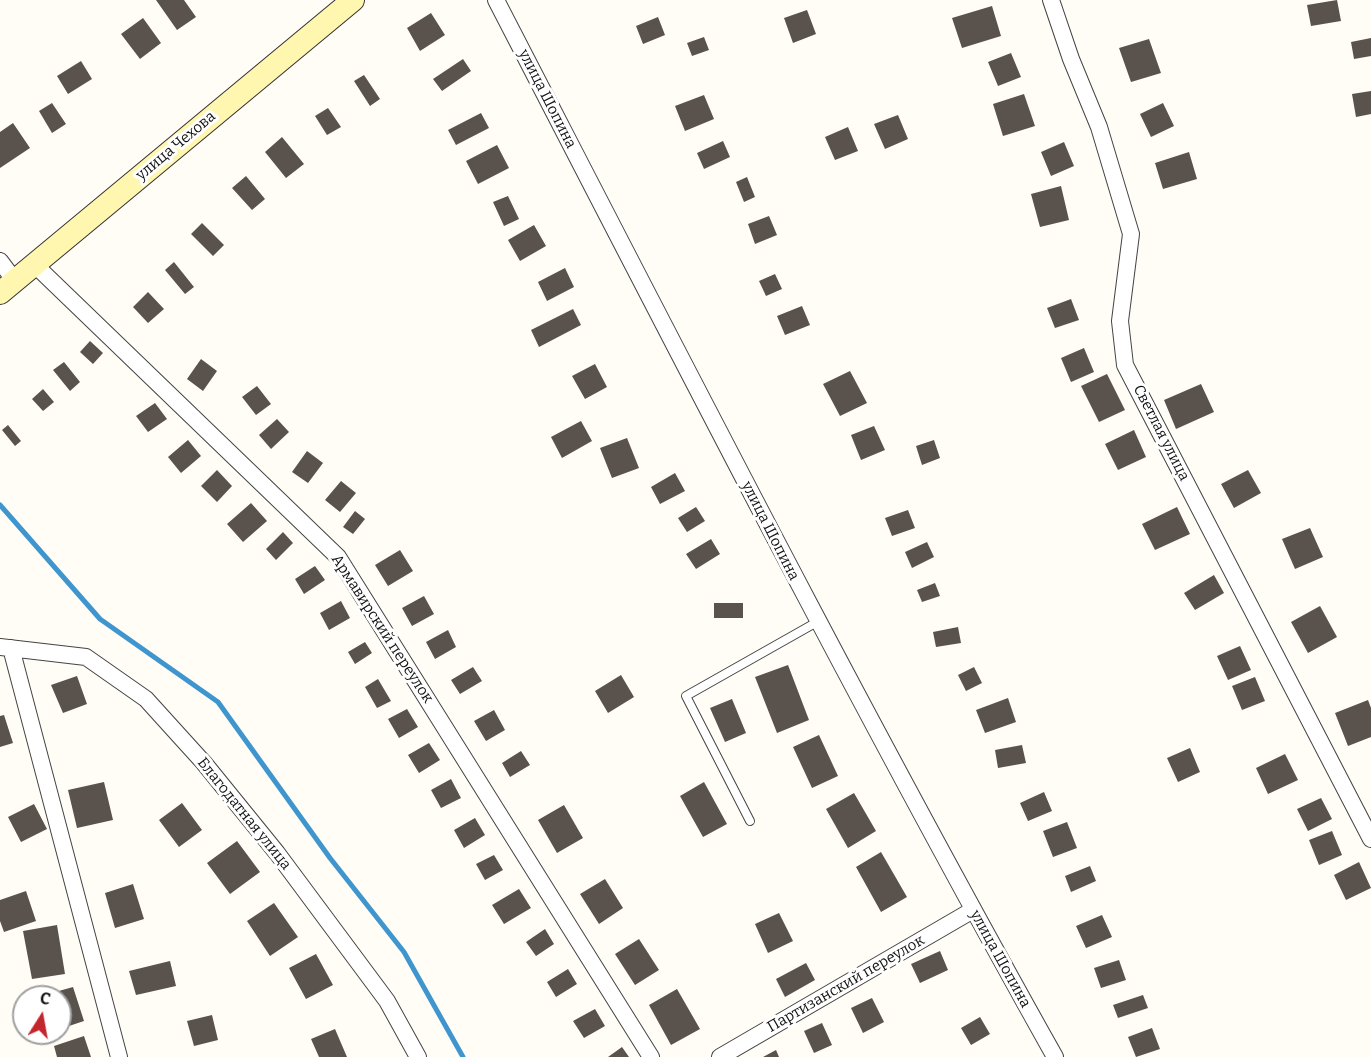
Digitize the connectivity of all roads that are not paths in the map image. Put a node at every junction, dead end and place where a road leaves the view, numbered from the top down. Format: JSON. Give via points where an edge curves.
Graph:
{"nodes":[{"id":1,"x":353,"y":0,"type":"edge"},
{"id":2,"x":496,"y":0,"type":"edge"},
{"id":3,"x":1051,"y":0,"type":"edge"},
{"id":4,"x":0,"y":261,"type":"edge"},
{"id":5,"x":34,"y":264,"type":"junction"},
{"id":6,"x":7,"y":287,"type":"edge"},
{"id":7,"x":818,"y":622,"type":"junction"},
{"id":8,"x":5,"y":648,"type":"edge"},
{"id":9,"x":750,"y":821,"type":"dead end"},
{"id":10,"x":1371,"y":839,"type":"edge"},
{"id":11,"x":973,"y":910,"type":"junction"},
{"id":12,"x":119,"y":1057,"type":"edge"},
{"id":13,"x":418,"y":1057,"type":"edge"},
{"id":14,"x":651,"y":1057,"type":"edge"},
{"id":15,"x":720,"y":1057,"type":"edge"},
{"id":16,"x":1055,"y":1057,"type":"edge"}],
"edges":[{"from":1,"to":5,"type":"main road","name":"улица Чехова"},
{"from":2,"to":7,"type":"street","name":"улица Шопина"},
{"from":3,"to":10,"type":"street","name":"Светлая улица","via":[[1099,127],[1131,234],[1120,321],[1125,365]]},
{"from":4,"to":6,"type":"street"},
{"from":5,"to":6,"type":"main road","name":"улица Чехова"},
{"from":5,"to":14,"type":"street","name":"Армавирский переулок","via":[[339,558]]},
{"from":7,"to":9,"type":"lane","via":[[686,696]]},
{"from":7,"to":11,"type":"street","name":"улица Шопина"},
{"from":8,"to":12,"type":"street","name":"Благодатная улица"},
{"from":8,"to":13,"type":"street","name":"Благодатная улица","via":[[86,657],[146,699],[277,853],[387,1001]]},
{"from":11,"to":15,"type":"street","name":"Партизанский переулок"},
{"from":11,"to":16,"type":"street","name":"улица Шопина"}]}
